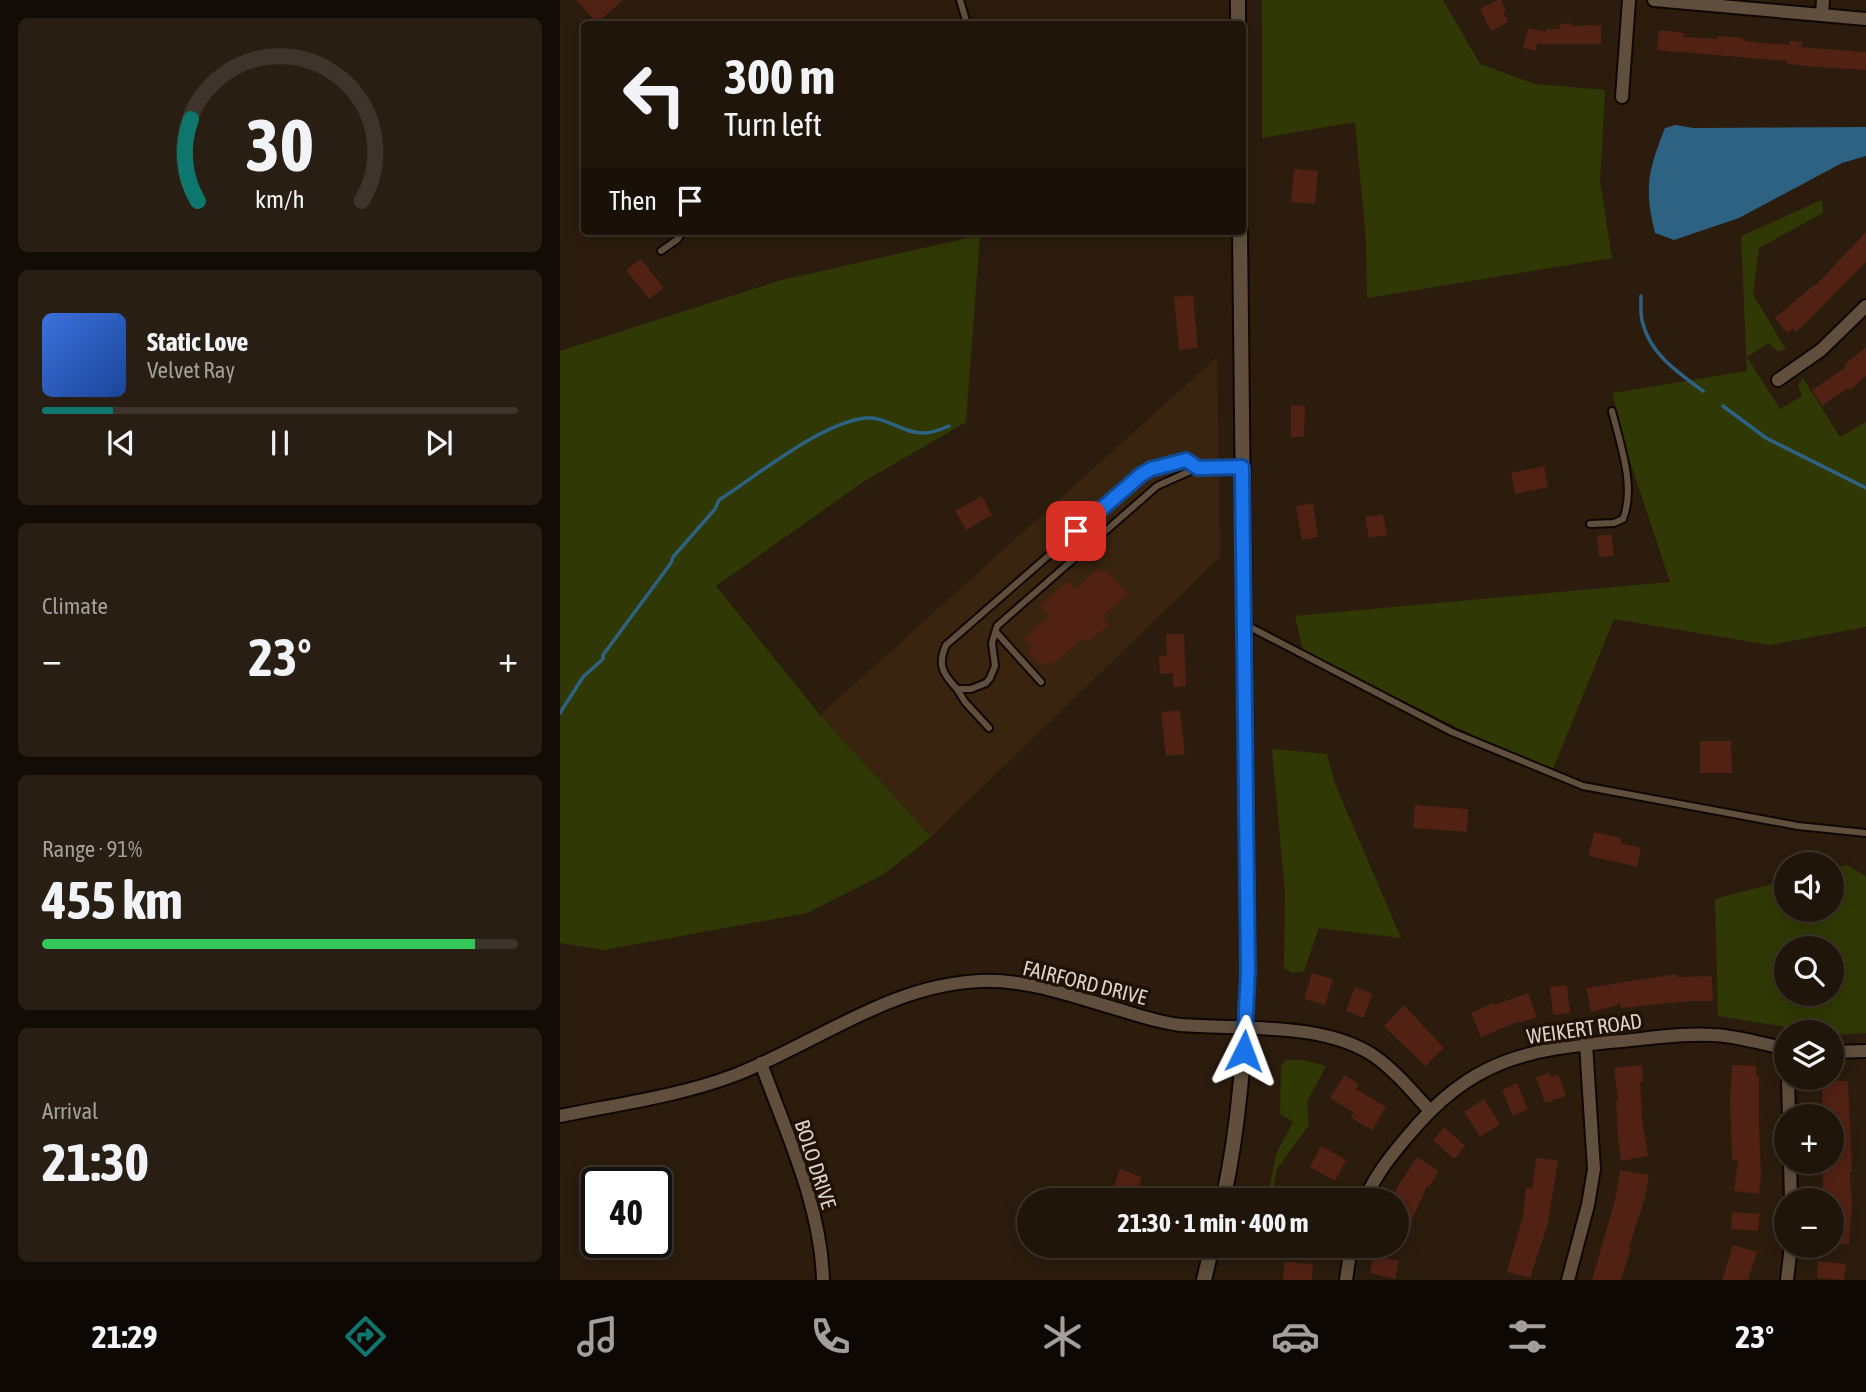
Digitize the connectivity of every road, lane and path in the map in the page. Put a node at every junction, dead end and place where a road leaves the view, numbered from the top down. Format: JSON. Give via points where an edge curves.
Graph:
{"nodes":[{"id":1,"x":960,"y":0,"type":"edge"},
{"id":2,"x":1238,"y":0,"type":"edge"},
{"id":3,"x":1629,"y":0,"type":"edge"},
{"id":4,"x":1654,"y":0,"type":"edge"},
{"id":5,"x":1823,"y":0,"type":"edge"},
{"id":6,"x":1822,"y":14,"type":"junction"},
{"id":7,"x":1866,"y":19,"type":"edge"},
{"id":8,"x":966,"y":21,"type":"edge"},
{"id":9,"x":1238,"y":21,"type":"edge"},
{"id":10,"x":1622,"y":97,"type":"dead end"},
{"id":11,"x":680,"y":235,"type":"edge"},
{"id":12,"x":1240,"y":235,"type":"edge"},
{"id":13,"x":661,"y":251,"type":"dead end"},
{"id":14,"x":1866,"y":306,"type":"edge"},
{"id":15,"x":1777,"y":380,"type":"dead end"},
{"id":16,"x":1612,"y":411,"type":"dead end"},
{"id":17,"x":1242,"y":467,"type":"junction"},
{"id":18,"x":1198,"y":468,"type":"junction"},
{"id":19,"x":1590,"y":524,"type":"dead end"},
{"id":20,"x":1244,"y":625,"type":"junction"},
{"id":21,"x":996,"y":632,"type":"junction"},
{"id":22,"x":1041,"y":682,"type":"dead end"},
{"id":23,"x":957,"y":689,"type":"junction"},
{"id":24,"x":989,"y":728,"type":"dead end"},
{"id":25,"x":1866,"y":833,"type":"edge"},
{"id":26,"x":1245,"y":1028,"type":"junction"},
{"id":27,"x":1586,"y":1044,"type":"junction"},
{"id":28,"x":1774,"y":1047,"type":"edge"},
{"id":29,"x":1866,"y":1051,"type":"edge"},
{"id":30,"x":1844,"y":1052,"type":"edge"},
{"id":31,"x":761,"y":1063,"type":"junction"},
{"id":32,"x":1429,"y":1110,"type":"junction"},
{"id":33,"x":560,"y":1116,"type":"edge"},
{"id":34,"x":1225,"y":1188,"type":"edge"},
{"id":35,"x":1371,"y":1188,"type":"edge"},
{"id":36,"x":1209,"y":1258,"type":"edge"},
{"id":37,"x":1349,"y":1258,"type":"edge"},
{"id":38,"x":1790,"y":1258,"type":"edge"},
{"id":39,"x":823,"y":1280,"type":"edge"},
{"id":40,"x":1204,"y":1280,"type":"edge"},
{"id":41,"x":1346,"y":1280,"type":"edge"},
{"id":42,"x":1568,"y":1280,"type":"edge"},
{"id":43,"x":1787,"y":1280,"type":"edge"}],
"edges":[{"from":1,"to":8,"type":"lane"},
{"from":2,"to":9,"type":"street"},
{"from":3,"to":10,"type":"street"},
{"from":4,"to":6,"type":"street"},
{"from":5,"to":6,"type":"street"},
{"from":6,"to":7,"type":"street"},
{"from":11,"to":13,"type":"lane"},
{"from":12,"to":17,"type":"street"},
{"from":14,"to":15,"type":"street","via":[[1821,350]]},
{"from":16,"to":19,"type":"lane","via":[[1628,507],[1623,519]]},
{"from":17,"to":18,"type":"lane"},
{"from":17,"to":20,"type":"street"},
{"from":18,"to":21,"type":"lane","via":[[1149,492],[997,626]]},
{"from":18,"to":23,"type":"lane","via":[[1186,460],[1142,474],[946,645],[941,667]]},
{"from":20,"to":25,"type":"lane","via":[[1451,732],[1583,786],[1761,820]]},
{"from":20,"to":26,"type":"street"},
{"from":21,"to":22,"type":"lane"},
{"from":21,"to":23,"type":"lane","via":[[990,678],[971,689]]},
{"from":23,"to":24,"type":"lane"},
{"from":26,"to":31,"type":"street","name":"FAIRFORD DRIVE","via":[[1162,1022],[1038,987],[966,982],[895,999]]},
{"from":26,"to":32,"type":"street","name":"FAIRFORD DRIVE","via":[[1320,1035],[1357,1047],[1391,1070]]},
{"from":26,"to":34,"type":"street"},
{"from":27,"to":28,"type":"street","name":"WEIKERT ROAD","via":[[1713,1035]]},
{"from":27,"to":32,"type":"street","name":"WEIKERT ROAD","via":[[1556,1046],[1488,1068]]},
{"from":27,"to":42,"type":"street","via":[[1594,1169]]},
{"from":29,"to":30,"type":"street"},
{"from":31,"to":33,"type":"street","name":"FAIRFORD DRIVE","via":[[703,1085]]},
{"from":31,"to":39,"type":"street","name":"BOLO DRIVE","via":[[812,1208]]},
{"from":32,"to":35,"type":"street","name":"WEIKERT ROAD","via":[[1382,1167]]},
{"from":36,"to":40,"type":"street"},
{"from":37,"to":41,"type":"street"},
{"from":38,"to":43,"type":"street"}]}
